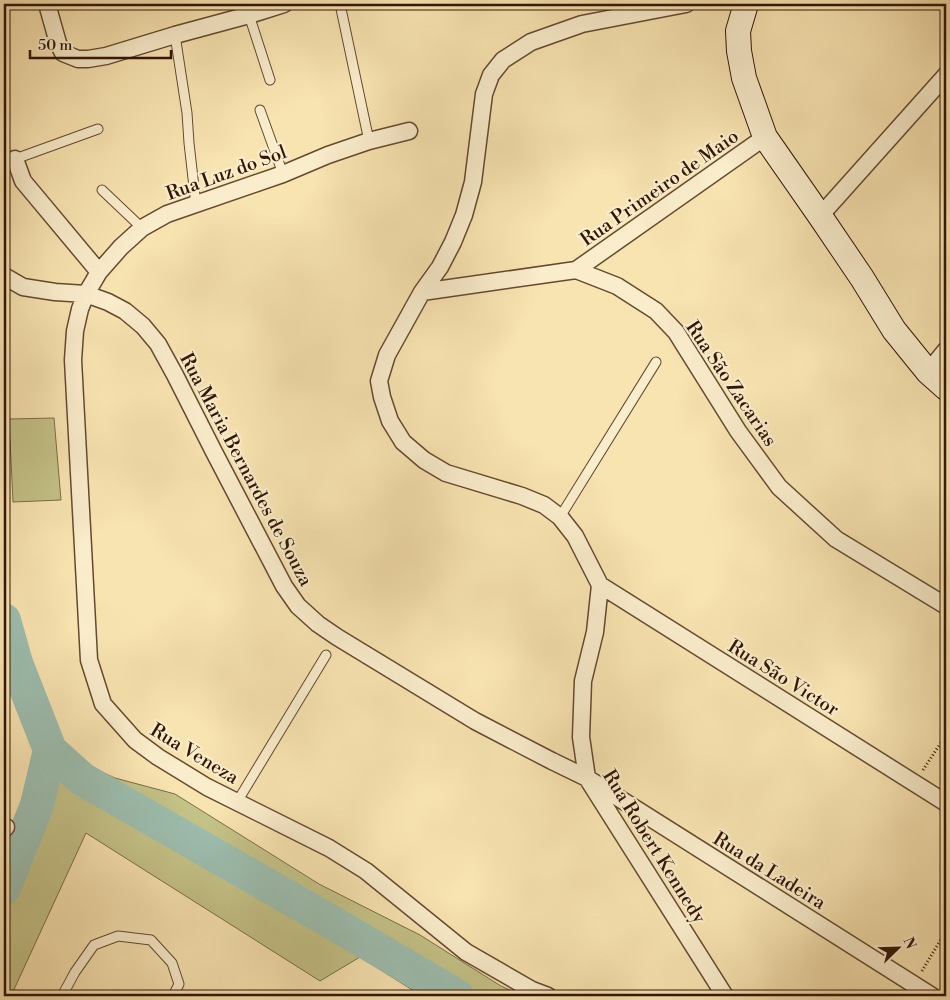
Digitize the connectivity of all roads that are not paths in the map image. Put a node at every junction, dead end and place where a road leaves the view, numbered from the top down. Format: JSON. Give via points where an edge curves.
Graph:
{"nodes":[{"id":1,"x":47,"y":4,"type":"edge"},
{"id":2,"x":284,"y":4,"type":"edge"},
{"id":3,"x":340,"y":4,"type":"edge"},
{"id":4,"x":686,"y":4,"type":"edge"},
{"id":5,"x":746,"y":4,"type":"edge"},
{"id":6,"x":249,"y":15,"type":"junction"},
{"id":7,"x":175,"y":35,"type":"junction"},
{"id":8,"x":946,"y":75,"type":"edge"},
{"id":9,"x":270,"y":80,"type":"dead end"},
{"id":10,"x":260,"y":110,"type":"dead end"},
{"id":11,"x":98,"y":129,"type":"dead end"},
{"id":12,"x":408,"y":131,"type":"dead end"},
{"id":13,"x":765,"y":137,"type":"junction"},
{"id":14,"x":370,"y":141,"type":"junction"},
{"id":15,"x":9,"y":161,"type":"edge"},
{"id":16,"x":283,"y":174,"type":"junction"},
{"id":17,"x":102,"y":190,"type":"dead end"},
{"id":18,"x":196,"y":205,"type":"junction"},
{"id":19,"x":820,"y":216,"type":"junction"},
{"id":20,"x":142,"y":228,"type":"junction"},
{"id":21,"x":576,"y":270,"type":"junction"},
{"id":22,"x":100,"y":272,"type":"junction"},
{"id":23,"x":4,"y":276,"type":"edge"},
{"id":24,"x":422,"y":292,"type":"junction"},
{"id":25,"x":86,"y":294,"type":"junction"},
{"id":26,"x":946,"y":350,"type":"edge"},
{"id":27,"x":656,"y":362,"type":"dead end"},
{"id":28,"x":928,"y":372,"type":"junction"},
{"id":29,"x":946,"y":388,"type":"edge"},
{"id":30,"x":560,"y":517,"type":"junction"},
{"id":31,"x":600,"y":585,"type":"junction"},
{"id":32,"x":946,"y":606,"type":"edge"},
{"id":33,"x":326,"y":655,"type":"dead end"},
{"id":34,"x":587,"y":778,"type":"junction"},
{"id":35,"x":237,"y":802,"type":"junction"},
{"id":36,"x":946,"y":803,"type":"edge"},
{"id":37,"x":62,"y":996,"type":"edge"},
{"id":38,"x":173,"y":996,"type":"edge"},
{"id":39,"x":548,"y":996,"type":"edge"},
{"id":40,"x":725,"y":996,"type":"edge"},
{"id":41,"x":932,"y":996,"type":"edge"}],
"edges":[{"from":1,"to":7,"type":"street","via":[[63,52],[78,59],[106,56]]},
{"from":2,"to":6,"type":"street"},
{"from":3,"to":14,"type":"lane"},
{"from":4,"to":24,"type":"street","via":[[582,24],[531,42],[503,60],[491,75],[484,94],[473,182],[464,215],[440,267]]},
{"from":5,"to":13,"type":"main road","via":[[738,31],[739,52],[744,78]]},
{"from":6,"to":7,"type":"street"},
{"from":6,"to":9,"type":"lane"},
{"from":7,"to":18,"type":"lane"},
{"from":8,"to":19,"type":"street"},
{"from":10,"to":16,"type":"lane"},
{"from":11,"to":15,"type":"lane"},
{"from":12,"to":14,"type":"street","name":"Rua Luz do Sol"},
{"from":13,"to":19,"type":"main road"},
{"from":13,"to":21,"type":"street","name":"Rua Primeiro de Maio"},
{"from":14,"to":16,"type":"street","name":"Rua Luz do Sol"},
{"from":15,"to":22,"type":"street"},
{"from":16,"to":18,"type":"street","name":"Rua Luz do Sol"},
{"from":17,"to":20,"type":"lane"},
{"from":18,"to":20,"type":"street","name":"Rua Luz do Sol","via":[[167,214]]},
{"from":19,"to":28,"type":"main road","via":[[894,330]]},
{"from":20,"to":22,"type":"street","name":"Rua Luz do Sol"},
{"from":21,"to":24,"type":"street","name":"Rua São Zacarias"},
{"from":21,"to":32,"type":"street","name":"Rua São Zacarias","via":[[616,286],[656,311],[676,332],[738,431],[779,487],[836,539]]},
{"from":22,"to":25,"type":"street","name":"Rua Luz do Sol"},
{"from":23,"to":25,"type":"street","name":"Rua Maria Bernardes de Souza","via":[[23,287]]},
{"from":24,"to":30,"type":"street","via":[[387,355],[380,381],[390,421],[403,442],[446,474],[522,496],[544,505]]},
{"from":25,"to":34,"type":"street","name":"Rua Maria Bernardes de Souza","via":[[125,311],[158,344],[284,586],[298,606],[337,637],[475,721]]},
{"from":25,"to":35,"type":"street","name":"Rua Veneza","via":[[75,331],[73,360],[89,660],[104,704],[134,740],[207,787]]},
{"from":26,"to":28,"type":"street"},
{"from":27,"to":30,"type":"lane"},
{"from":28,"to":29,"type":"main road"},
{"from":30,"to":31,"type":"street","via":[[575,536]]},
{"from":31,"to":34,"type":"street","name":"Rua Robert Kennedy","via":[[595,632],[583,681],[581,737]]},
{"from":31,"to":36,"type":"street","name":"Rua São Victor"},
{"from":33,"to":35,"type":"lane"},
{"from":34,"to":40,"type":"street","name":"Rua Robert Kennedy"},
{"from":34,"to":41,"type":"street","name":"Rua da Ladeira"},
{"from":35,"to":39,"type":"street","name":"Rua Veneza","via":[[329,848],[366,871],[466,952]]},
{"from":37,"to":38,"type":"lane","via":[[94,945],[118,936],[151,940],[172,963],[179,984]]}]}
